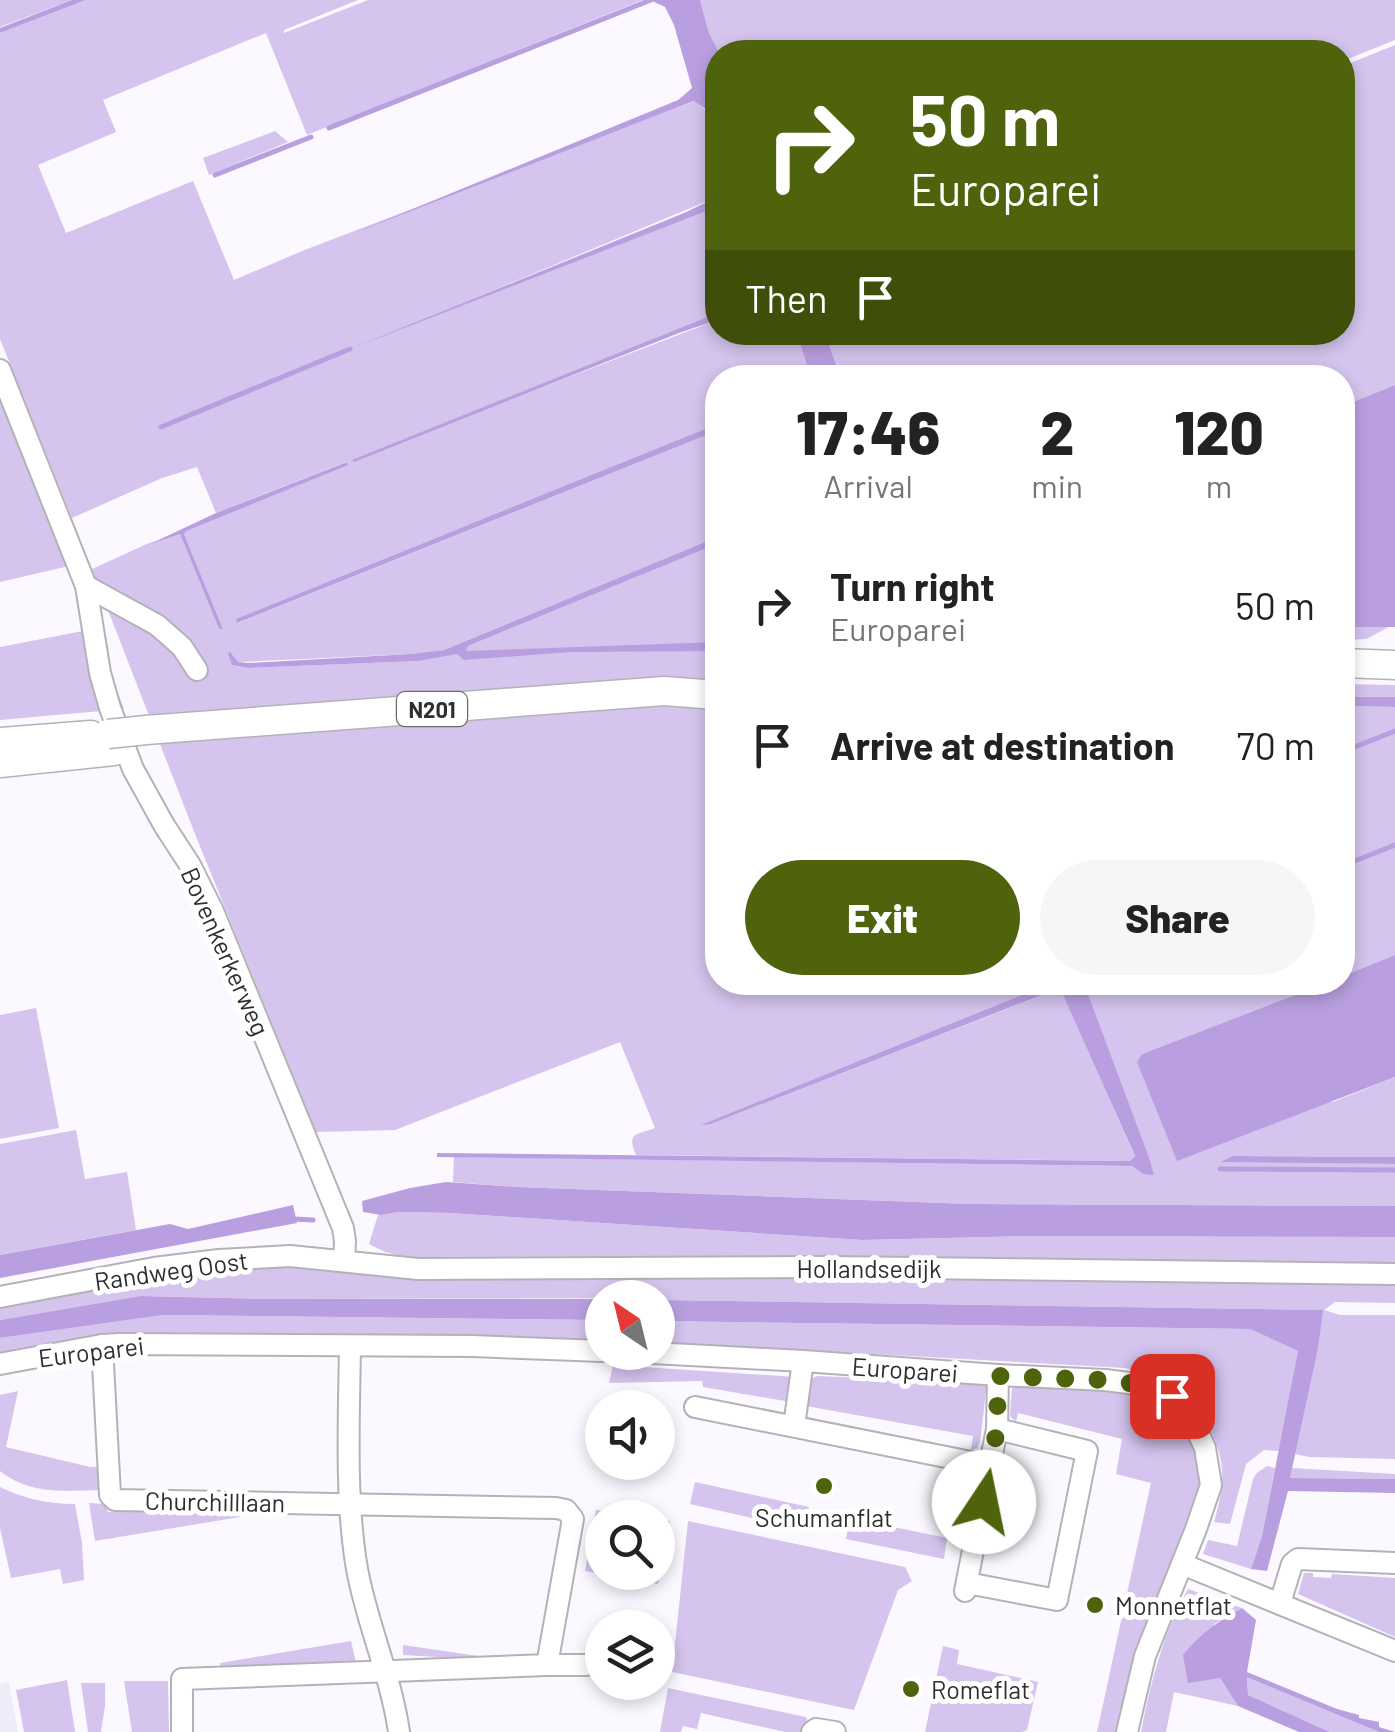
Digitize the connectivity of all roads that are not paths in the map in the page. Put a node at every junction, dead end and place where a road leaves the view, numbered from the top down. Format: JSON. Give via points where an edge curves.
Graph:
{"nodes":[{"id":1,"x":0,"y":370,"type":"edge"},
{"id":2,"x":86,"y":586,"type":"junction"},
{"id":3,"x":1355,"y":663,"type":"edge"},
{"id":4,"x":1395,"y":664,"type":"edge"},
{"id":5,"x":197,"y":670,"type":"dead end"},
{"id":6,"x":705,"y":697,"type":"edge"},
{"id":7,"x":0,"y":742,"type":"edge"},
{"id":8,"x":111,"y":742,"type":"junction"},
{"id":9,"x":0,"y":763,"type":"edge"},
{"id":10,"x":344,"y":1261,"type":"junction"},
{"id":11,"x":1395,"y":1274,"type":"edge"},
{"id":12,"x":0,"y":1297,"type":"edge"},
{"id":13,"x":102,"y":1345,"type":"junction"},
{"id":14,"x":350,"y":1346,"type":"junction"},
{"id":15,"x":585,"y":1350,"type":"edge"},
{"id":16,"x":675,"y":1354,"type":"edge"},
{"id":17,"x":804,"y":1361,"type":"junction"},
{"id":18,"x":0,"y":1364,"type":"edge"},
{"id":19,"x":998,"y":1376,"type":"junction"},
{"id":20,"x":695,"y":1407,"type":"dead end"},
{"id":21,"x":794,"y":1426,"type":"junction"},
{"id":22,"x":997,"y":1429,"type":"junction"},
{"id":23,"x":991,"y":1466,"type":"junction"},
{"id":24,"x":352,"y":1503,"type":"junction"},
{"id":25,"x":1182,"y":1564,"type":"junction"},
{"id":26,"x":1395,"y":1564,"type":"edge"},
{"id":27,"x":1280,"y":1603,"type":"junction"},
{"id":28,"x":1395,"y":1652,"type":"edge"},
{"id":29,"x":547,"y":1665,"type":"junction"},
{"id":30,"x":585,"y":1665,"type":"edge"},
{"id":31,"x":385,"y":1671,"type":"junction"},
{"id":32,"x":182,"y":1732,"type":"edge"},
{"id":33,"x":399,"y":1732,"type":"edge"},
{"id":34,"x":812,"y":1732,"type":"edge"},
{"id":35,"x":836,"y":1732,"type":"edge"},
{"id":36,"x":1127,"y":1732,"type":"edge"}],
"edges":[{"from":1,"to":2,"type":"street","name":"Bovenkerkerweg"},
{"from":2,"to":5,"type":"street","via":[[157,625]]},
{"from":2,"to":10,"type":"street","name":"Bovenkerkerweg","via":[[110,708],[143,789],[218,924],[342,1228]]},
{"from":3,"to":4,"type":"highway"},
{"from":6,"to":8,"type":"highway","number":"N201"},
{"from":7,"to":8,"type":"highway","number":"N201"},
{"from":8,"to":9,"type":"highway","number":"N201"},
{"from":10,"to":11,"type":"street","name":"Hollandsedijk","via":[[418,1269]]},
{"from":10,"to":12,"type":"street","name":"Randweg Oost","via":[[219,1260]]},
{"from":13,"to":14,"type":"street","name":"Europarei"},
{"from":13,"to":18,"type":"street","name":"Europarei"},
{"from":13,"to":24,"type":"street","name":"Churchilllaan","via":[[115,1500]]},
{"from":14,"to":15,"type":"street","name":"Europarei"},
{"from":14,"to":24,"type":"street"},
{"from":16,"to":17,"type":"street","name":"Europarei"},
{"from":17,"to":19,"type":"street","name":"Europarei"},
{"from":17,"to":21,"type":"street"},
{"from":19,"to":22,"type":"street"},
{"from":19,"to":25,"type":"street","name":"Europarei","via":[[1105,1380],[1172,1396],[1194,1421],[1211,1476]]},
{"from":20,"to":21,"type":"street"},
{"from":21,"to":23,"type":"street"},
{"from":22,"to":23,"type":"street"},
{"from":22,"to":23,"type":"street","via":[[1087,1451],[1056,1600],[966,1587]]},
{"from":24,"to":29,"type":"street","via":[[566,1510],[573,1525]]},
{"from":24,"to":31,"type":"street","via":[[356,1566]]},
{"from":25,"to":27,"type":"street"},
{"from":25,"to":36,"type":"street","name":"Europarei","via":[[1145,1656]]},
{"from":26,"to":27,"type":"street","via":[[1298,1559]]},
{"from":27,"to":28,"type":"street"},
{"from":29,"to":30,"type":"street"},
{"from":29,"to":31,"type":"street"},
{"from":31,"to":32,"type":"street","via":[[182,1678]]},
{"from":31,"to":33,"type":"street"},
{"from":34,"to":35,"type":"street"}]}
